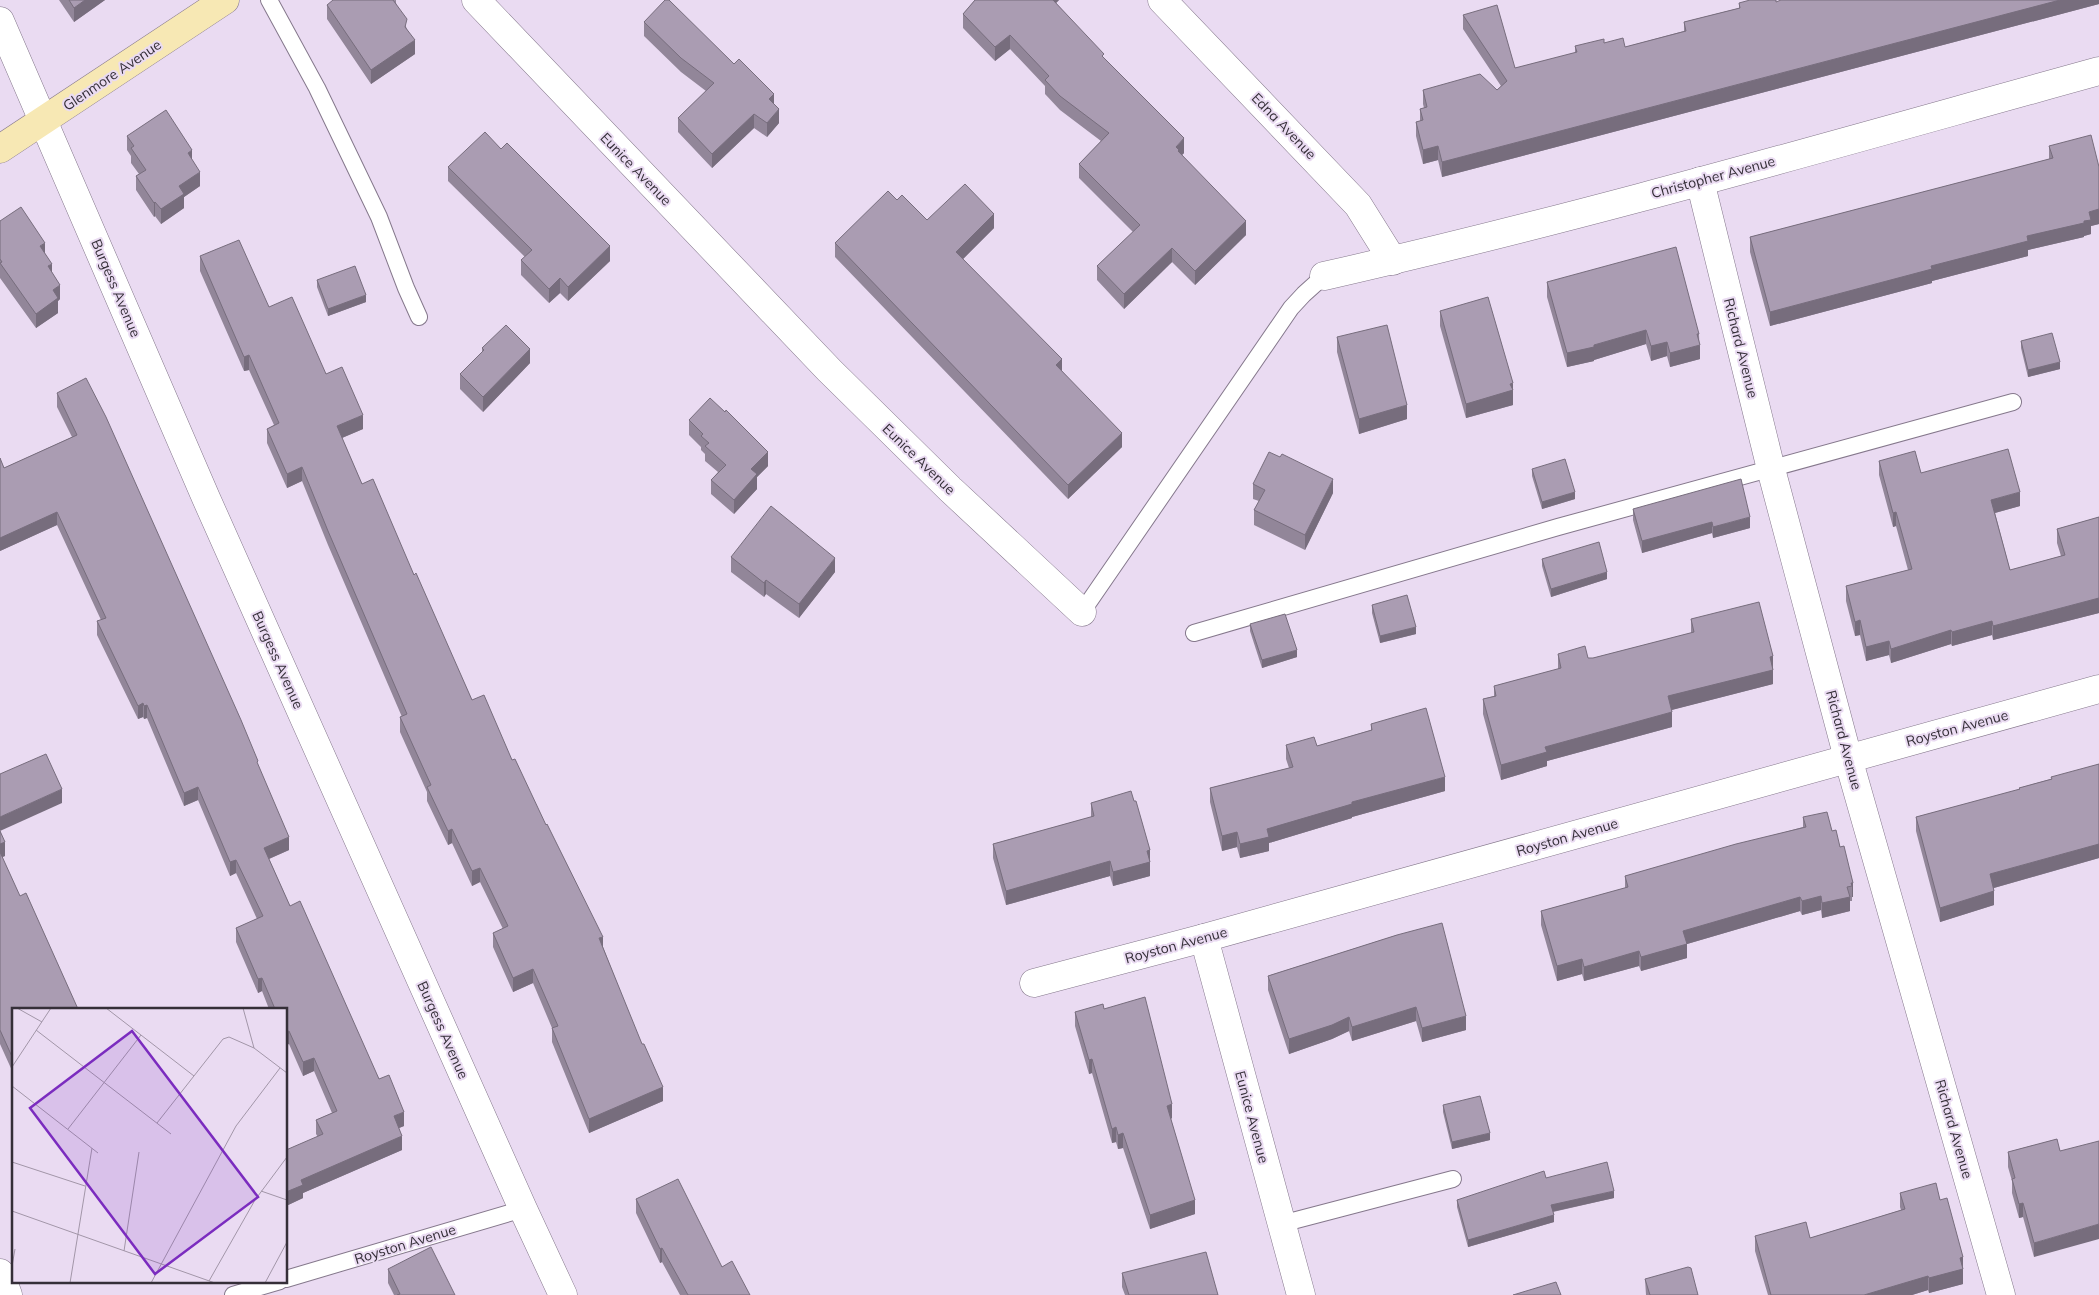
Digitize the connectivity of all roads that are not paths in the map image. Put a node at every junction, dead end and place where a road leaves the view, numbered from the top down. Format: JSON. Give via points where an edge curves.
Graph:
{"nodes":[{"id":1,"x":225,"y":0,"type":"edge"},
{"id":2,"x":269,"y":0,"type":"edge"},
{"id":3,"x":476,"y":0,"type":"edge"},
{"id":4,"x":1162,"y":0,"type":"edge"},
{"id":5,"x":0,"y":21,"type":"edge"},
{"id":6,"x":2099,"y":71,"type":"edge"},
{"id":7,"x":43,"y":120,"type":"junction"},
{"id":8,"x":0,"y":149,"type":"edge"},
{"id":9,"x":1700,"y":181,"type":"junction"},
{"id":10,"x":1393,"y":261,"type":"junction"},
{"id":11,"x":1324,"y":276,"type":"joint"},
{"id":12,"x":419,"y":317,"type":"dead end"},
{"id":13,"x":2013,"y":402,"type":"dead end"},
{"id":14,"x":1771,"y":469,"type":"junction"},
{"id":15,"x":1082,"y":612,"type":"joint"},
{"id":16,"x":1194,"y":633,"type":"dead end"},
{"id":17,"x":2099,"y":689,"type":"edge"},
{"id":18,"x":1848,"y":758,"type":"junction"},
{"id":19,"x":1204,"y":938,"type":"junction"},
{"id":20,"x":1034,"y":983,"type":"dead end"},
{"id":21,"x":1453,"y":1179,"type":"dead end"},
{"id":22,"x":523,"y":1209,"type":"junction"},
{"id":23,"x":1281,"y":1224,"type":"junction"},
{"id":24,"x":0,"y":1273,"type":"edge"},
{"id":25,"x":288,"y":1278,"type":"edge"},
{"id":26,"x":277,"y":1282,"type":"edge"},
{"id":27,"x":8,"y":1295,"type":"edge"},
{"id":28,"x":233,"y":1295,"type":"edge"},
{"id":29,"x":563,"y":1295,"type":"edge"},
{"id":30,"x":1301,"y":1295,"type":"edge"},
{"id":31,"x":2001,"y":1295,"type":"edge"}],
"edges":[{"from":1,"to":7,"type":"street","name":"Glenmore Avenue"},
{"from":2,"to":12,"type":"lane","via":[[317,88],[375,209]]},
{"from":3,"to":15,"type":"street","name":"Eunice Avenue","via":[[829,370]]},
{"from":4,"to":10,"type":"street","name":"Edna Avenue","via":[[1358,204]]},
{"from":5,"to":7,"type":"street","name":"Burgess Avenue"},
{"from":6,"to":9,"type":"street","name":"Christopher Avenue"},
{"from":7,"to":8,"type":"street","name":"Glenmore Avenue"},
{"from":7,"to":22,"type":"street","name":"Burgess Avenue","via":[[206,498]]},
{"from":9,"to":10,"type":"street","name":"Christopher Avenue"},
{"from":9,"to":14,"type":"street","name":"Richard Avenue"},
{"from":10,"to":11,"type":"street","name":"Christopher Avenue"},
{"from":11,"to":15,"type":"lane","name":"Eunice Avenue","via":[[1292,308]]},
{"from":13,"to":14,"type":"lane"},
{"from":14,"to":16,"type":"lane"},
{"from":14,"to":18,"type":"street","name":"Richard Avenue"},
{"from":17,"to":18,"type":"street","name":"Royston Avenue"},
{"from":18,"to":19,"type":"street","name":"Royston Avenue"},
{"from":18,"to":31,"type":"street","name":"Richard Avenue"},
{"from":19,"to":20,"type":"street","name":"Royston Avenue"},
{"from":19,"to":23,"type":"street","name":"Eunice Avenue"},
{"from":21,"to":23,"type":"lane"},
{"from":22,"to":25,"type":"lane","name":"Royston Avenue"},
{"from":22,"to":29,"type":"street","name":"Burgess Avenue"},
{"from":23,"to":30,"type":"street","name":"Eunice Avenue"},
{"from":24,"to":27,"type":"street"},
{"from":26,"to":28,"type":"lane"}]}
